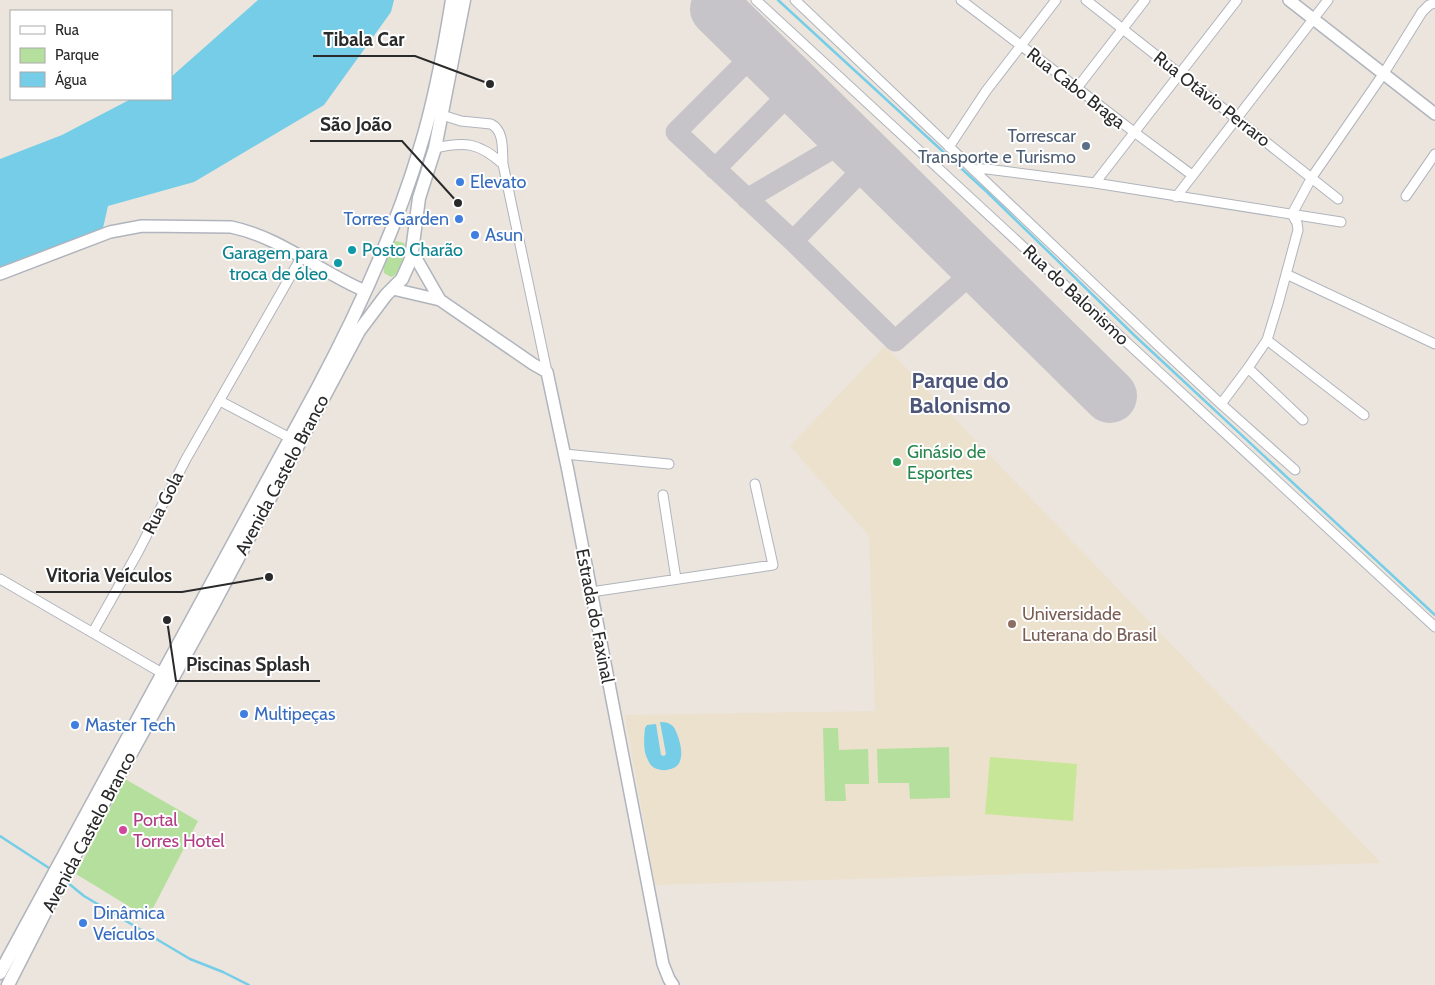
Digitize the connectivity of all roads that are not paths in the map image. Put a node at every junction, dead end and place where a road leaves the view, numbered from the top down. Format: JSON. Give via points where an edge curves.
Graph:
{"nodes":[{"id":1,"x":452,"y":0,"type":"edge"},
{"id":2,"x":464,"y":0,"type":"edge"},
{"id":3,"x":756,"y":0,"type":"edge"},
{"id":4,"x":795,"y":0,"type":"edge"},
{"id":5,"x":1056,"y":0,"type":"edge"},
{"id":6,"x":1086,"y":0,"type":"edge"},
{"id":7,"x":1145,"y":0,"type":"edge"},
{"id":8,"x":1237,"y":0,"type":"edge"},
{"id":9,"x":1289,"y":0,"type":"edge"},
{"id":10,"x":1328,"y":0,"type":"edge"},
{"id":11,"x":963,"y":1,"type":"edge"},
{"id":12,"x":1435,"y":3,"type":"edge"},
{"id":13,"x":1313,"y":19,"type":"junction"},
{"id":14,"x":1123,"y":29,"type":"junction"},
{"id":15,"x":1020,"y":45,"type":"junction"},
{"id":16,"x":1180,"y":73,"type":"junction"},
{"id":17,"x":1384,"y":73,"type":"junction"},
{"id":18,"x":1077,"y":88,"type":"junction"},
{"id":19,"x":1435,"y":114,"type":"edge"},
{"id":20,"x":442,"y":115,"type":"junction"},
{"id":21,"x":1235,"y":118,"type":"junction"},
{"id":22,"x":1134,"y":132,"type":"junction"},
{"id":23,"x":950,"y":147,"type":"junction"},
{"id":24,"x":435,"y":148,"type":"junction"},
{"id":25,"x":1435,"y":154,"type":"edge"},
{"id":26,"x":502,"y":164,"type":"junction"},
{"id":27,"x":973,"y":169,"type":"junction"},
{"id":28,"x":1192,"y":174,"type":"junction"},
{"id":29,"x":1312,"y":177,"type":"junction"},
{"id":30,"x":1095,"y":183,"type":"junction"},
{"id":31,"x":1176,"y":196,"type":"junction"},
{"id":32,"x":1406,"y":196,"type":"dead end"},
{"id":33,"x":1338,"y":199,"type":"dead end"},
{"id":34,"x":1292,"y":214,"type":"junction"},
{"id":35,"x":1341,"y":222,"type":"dead end"},
{"id":36,"x":389,"y":234,"type":"junction"},
{"id":37,"x":413,"y":250,"type":"junction"},
{"id":38,"x":302,"y":256,"type":"junction"},
{"id":39,"x":374,"y":272,"type":"junction"},
{"id":40,"x":0,"y":274,"type":"edge"},
{"id":41,"x":1286,"y":274,"type":"junction"},
{"id":42,"x":365,"y":291,"type":"junction"},
{"id":43,"x":389,"y":292,"type":"junction"},
{"id":44,"x":440,"y":300,"type":"junction"},
{"id":45,"x":1267,"y":340,"type":"junction"},
{"id":46,"x":1435,"y":344,"type":"edge"},
{"id":47,"x":1248,"y":368,"type":"junction"},
{"id":48,"x":547,"y":372,"type":"junction"},
{"id":49,"x":220,"y":401,"type":"junction"},
{"id":50,"x":1221,"y":404,"type":"junction"},
{"id":51,"x":1364,"y":415,"type":"dead end"},
{"id":52,"x":1302,"y":420,"type":"dead end"},
{"id":53,"x":290,"y":438,"type":"junction"},
{"id":54,"x":564,"y":454,"type":"junction"},
{"id":55,"x":669,"y":464,"type":"dead end"},
{"id":56,"x":1295,"y":470,"type":"dead end"},
{"id":57,"x":755,"y":484,"type":"dead end"},
{"id":58,"x":663,"y":495,"type":"dead end"},
{"id":59,"x":0,"y":579,"type":"edge"},
{"id":60,"x":676,"y":580,"type":"junction"},
{"id":61,"x":591,"y":592,"type":"junction"},
{"id":62,"x":1435,"y":627,"type":"edge"},
{"id":63,"x":93,"y":632,"type":"junction"},
{"id":64,"x":162,"y":673,"type":"junction"},
{"id":65,"x":0,"y":973,"type":"edge"},
{"id":66,"x":8,"y":985,"type":"edge"},
{"id":67,"x":673,"y":985,"type":"edge"}],
"edges":[{"from":1,"to":36,"type":"main road","name":"Avenida Castelo Branco","via":[[425,132]]},
{"from":2,"to":20,"type":"main road","name":"Avenida Castelo Branco"},
{"from":3,"to":62,"type":"street","name":"Rua do Balonismo"},
{"from":4,"to":23,"type":"street","name":"Rua do Balonismo"},
{"from":5,"to":15,"type":"street"},
{"from":6,"to":14,"type":"street","name":"Rua Otávio Perraro"},
{"from":7,"to":14,"type":"street"},
{"from":8,"to":16,"type":"street"},
{"from":9,"to":13,"type":"street"},
{"from":10,"to":13,"type":"street"},
{"from":11,"to":15,"type":"street","name":"Rua Cabo Braga"},
{"from":12,"to":17,"type":"street","via":[[1422,12]]},
{"from":13,"to":17,"type":"street"},
{"from":13,"to":21,"type":"street"},
{"from":14,"to":16,"type":"street","name":"Rua Otávio Perraro"},
{"from":14,"to":18,"type":"street"},
{"from":15,"to":18,"type":"street","name":"Rua Cabo Braga"},
{"from":15,"to":23,"type":"street","via":[[986,90]]},
{"from":16,"to":21,"type":"street","name":"Rua Otávio Perraro"},
{"from":16,"to":22,"type":"street"},
{"from":17,"to":19,"type":"street"},
{"from":17,"to":29,"type":"street"},
{"from":18,"to":22,"type":"street","name":"Rua Cabo Braga"},
{"from":20,"to":24,"type":"main road","name":"Avenida Castelo Branco"},
{"from":20,"to":26,"type":"street","via":[[495,126],[500,135]]},
{"from":21,"to":28,"type":"street"},
{"from":21,"to":29,"type":"street","name":"Rua Otávio Perraro"},
{"from":22,"to":28,"type":"street","name":"Rua Cabo Braga"},
{"from":22,"to":30,"type":"street"},
{"from":23,"to":27,"type":"street","name":"Rua do Balonismo"},
{"from":24,"to":26,"type":"street","via":[[468,144],[486,151]]},
{"from":24,"to":37,"type":"main road","name":"Avenida Castelo Branco","via":[[419,198]]},
{"from":25,"to":32,"type":"street"},
{"from":26,"to":48,"type":"street"},
{"from":27,"to":30,"type":"street"},
{"from":27,"to":50,"type":"street","name":"Rua do Balonismo"},
{"from":28,"to":31,"type":"street"},
{"from":29,"to":33,"type":"street","name":"Rua Otávio Perraro"},
{"from":29,"to":34,"type":"street"},
{"from":30,"to":31,"type":"street"},
{"from":31,"to":34,"type":"street"},
{"from":34,"to":35,"type":"street"},
{"from":34,"to":41,"type":"street","via":[[1298,230]]},
{"from":36,"to":37,"type":"main road","via":[[405,233],[410,237]]},
{"from":36,"to":39,"type":"main road","name":"Avenida Castelo Branco"},
{"from":37,"to":43,"type":"main road","name":"Avenida Castelo Branco","via":[[408,269]]},
{"from":37,"to":44,"type":"street"},
{"from":38,"to":40,"type":"street","via":[[246,230],[231,227],[142,226],[110,232]]},
{"from":38,"to":42,"type":"street"},
{"from":38,"to":49,"type":"street","name":"Rua Gola"},
{"from":39,"to":42,"type":"main road","name":"Avenida Castelo Branco"},
{"from":39,"to":43,"type":"main road"},
{"from":41,"to":45,"type":"street"},
{"from":41,"to":46,"type":"street"},
{"from":42,"to":43,"type":"main road"},
{"from":42,"to":53,"type":"main road","name":"Avenida Castelo Branco","via":[[334,358]]},
{"from":43,"to":44,"type":"street"},
{"from":43,"to":66,"type":"main road","name":"Avenida Castelo Branco","via":[[359,331],[65,873]]},
{"from":44,"to":48,"type":"street"},
{"from":45,"to":47,"type":"street"},
{"from":45,"to":51,"type":"street"},
{"from":47,"to":50,"type":"street"},
{"from":47,"to":52,"type":"street"},
{"from":48,"to":54,"type":"street","name":"Estrada do Faxinal"},
{"from":49,"to":53,"type":"street"},
{"from":49,"to":63,"type":"street","name":"Rua Gola"},
{"from":50,"to":56,"type":"street","name":"Rua do Balonismo"},
{"from":53,"to":64,"type":"main road","name":"Avenida Castelo Branco"},
{"from":54,"to":55,"type":"street"},
{"from":54,"to":61,"type":"street","name":"Estrada do Faxinal"},
{"from":57,"to":60,"type":"street","via":[[773,565]]},
{"from":58,"to":60,"type":"street"},
{"from":59,"to":63,"type":"street"},
{"from":60,"to":61,"type":"street"},
{"from":61,"to":67,"type":"street","name":"Estrada do Faxinal","via":[[662,964]]},
{"from":63,"to":64,"type":"street"},
{"from":64,"to":65,"type":"main road","name":"Avenida Castelo Branco"}]}
